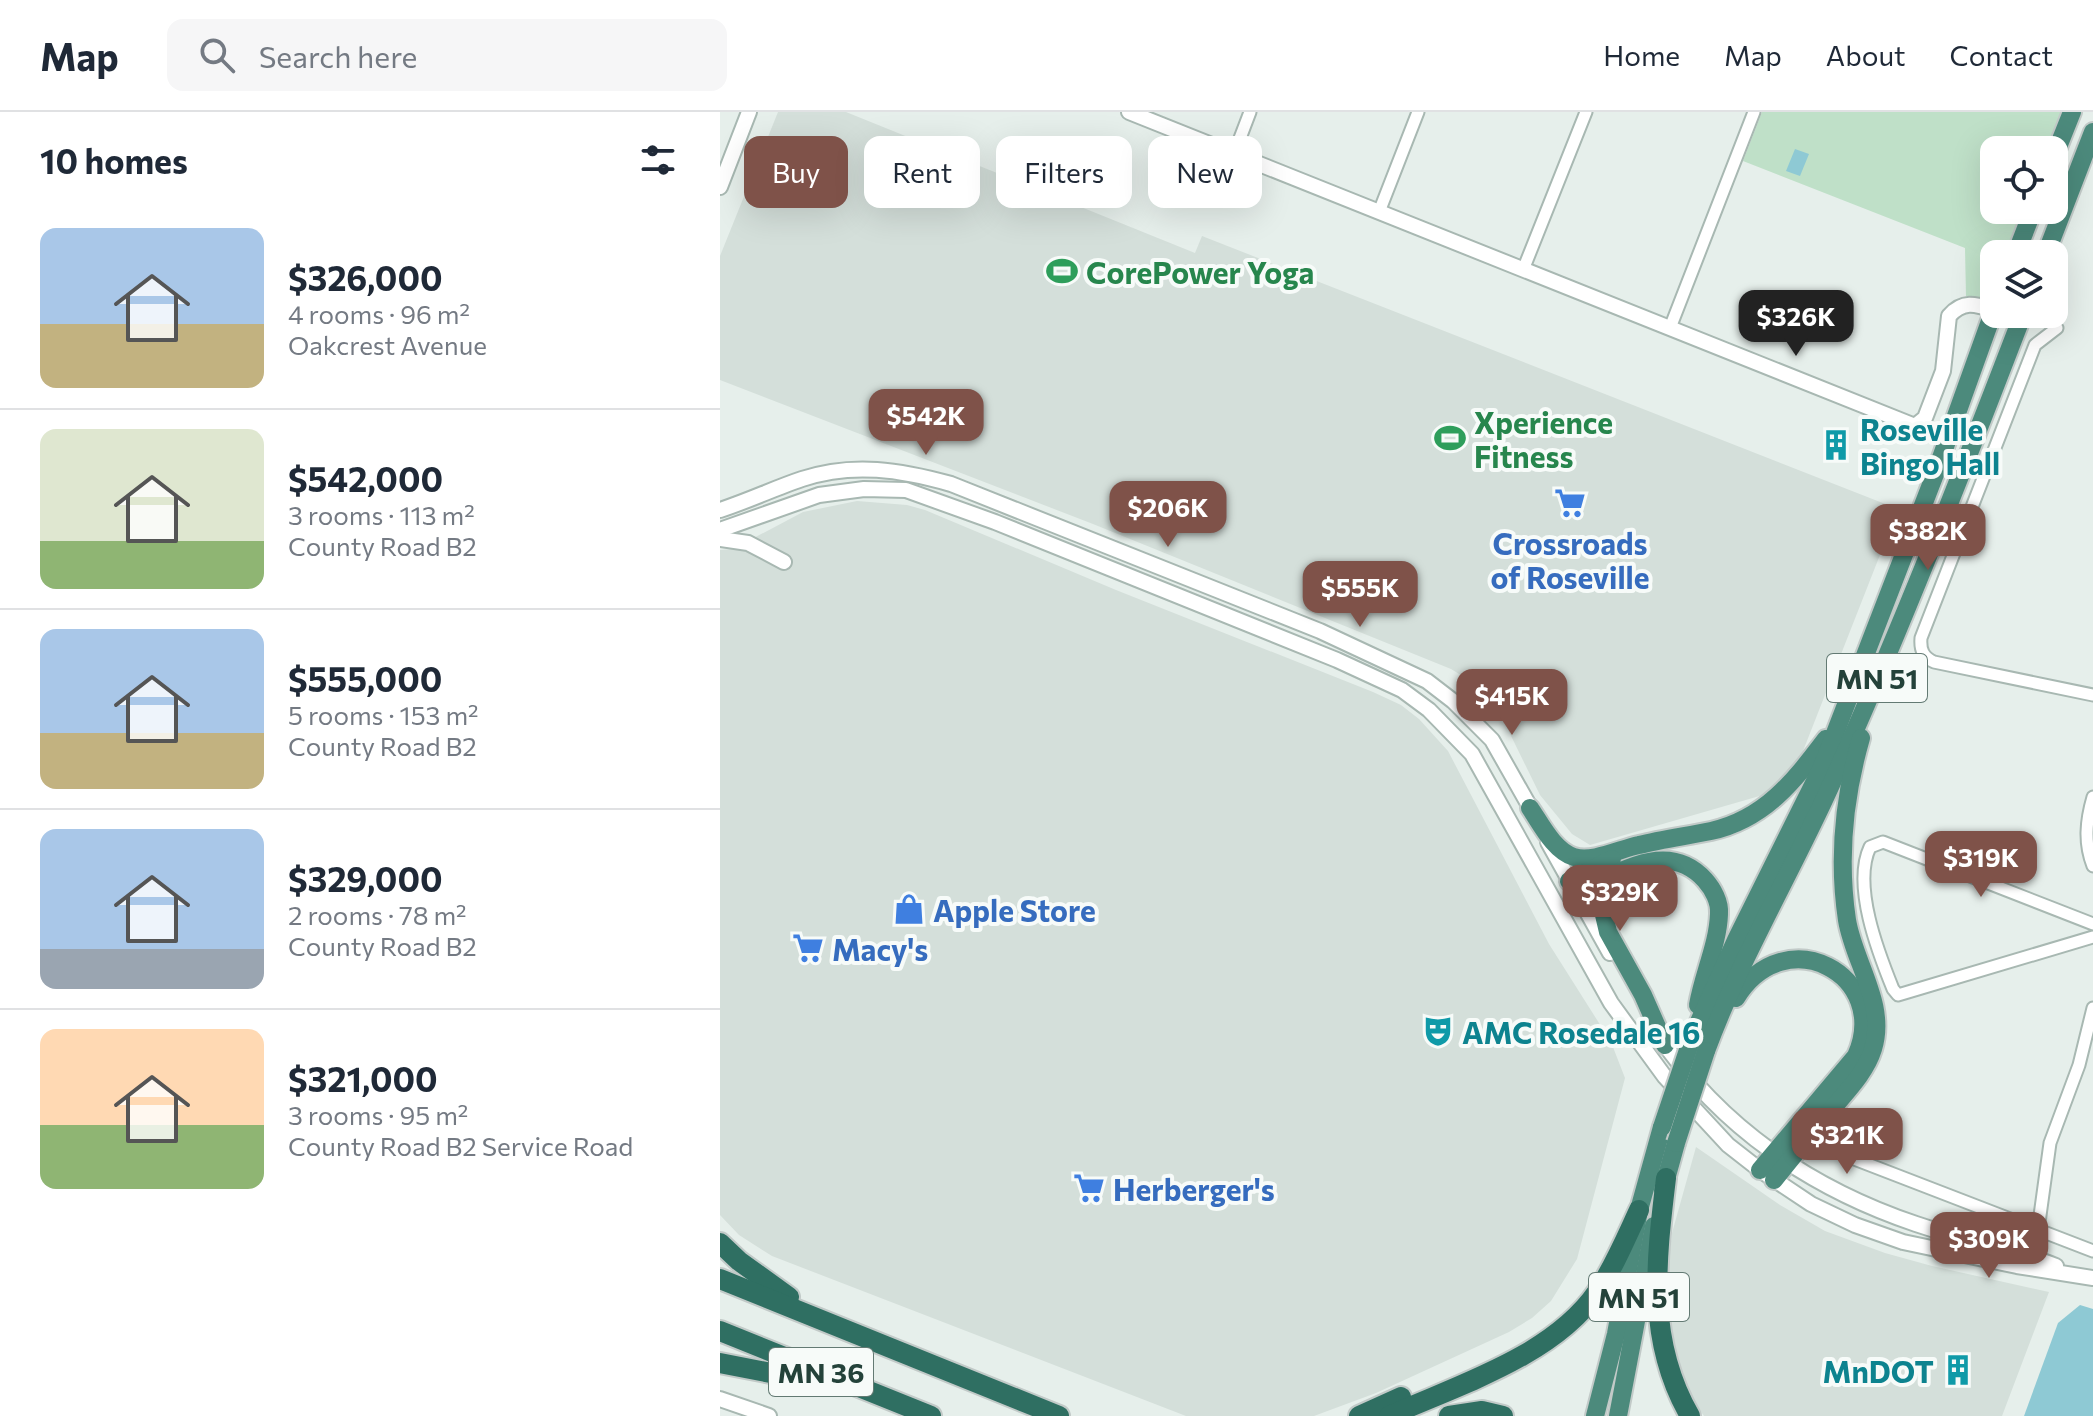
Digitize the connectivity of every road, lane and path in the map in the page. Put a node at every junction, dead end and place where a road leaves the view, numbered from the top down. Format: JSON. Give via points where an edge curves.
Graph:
{"nodes":[{"id":1,"x":749,"y":112,"type":"edge"},
{"id":2,"x":1129,"y":112,"type":"edge"},
{"id":3,"x":1250,"y":112,"type":"edge"},
{"id":4,"x":1418,"y":112,"type":"edge"},
{"id":5,"x":1586,"y":112,"type":"edge"},
{"id":6,"x":1754,"y":112,"type":"edge"},
{"id":7,"x":2072,"y":112,"type":"edge"},
{"id":8,"x":2093,"y":132,"type":"edge"},
{"id":9,"x":1189,"y":136,"type":"edge"},
{"id":10,"x":1241,"y":136,"type":"edge"},
{"id":11,"x":2062,"y":136,"type":"edge"},
{"id":12,"x":1262,"y":165,"type":"edge"},
{"id":13,"x":720,"y":187,"type":"edge"},
{"id":14,"x":1379,"y":212,"type":"junction"},
{"id":15,"x":2051,"y":240,"type":"edge"},
{"id":16,"x":1523,"y":270,"type":"junction"},
{"id":17,"x":1980,"y":306,"type":"edge"},
{"id":18,"x":1670,"y":328,"type":"junction"},
{"id":19,"x":1988,"y":328,"type":"edge"},
{"id":20,"x":2018,"y":328,"type":"edge"},
{"id":21,"x":2057,"y":328,"type":"dead end"},
{"id":22,"x":720,"y":510,"type":"edge"},
{"id":23,"x":720,"y":530,"type":"edge"},
{"id":24,"x":720,"y":539,"type":"edge"},
{"id":25,"x":784,"y":562,"type":"dead end"},
{"id":26,"x":1320,"y":631,"type":"junction"},
{"id":27,"x":1312,"y":650,"type":"junction"},
{"id":28,"x":1888,"y":652,"type":"junction"},
{"id":29,"x":2093,"y":695,"type":"edge"},
{"id":30,"x":1842,"y":717,"type":"junction"},
{"id":31,"x":2093,"y":797,"type":"edge"},
{"id":32,"x":1530,"y":808,"type":"junction"},
{"id":33,"x":1663,"y":839,"type":"junction"},
{"id":34,"x":1630,"y":866,"type":"junction"},
{"id":35,"x":2093,"y":866,"type":"edge"},
{"id":36,"x":1573,"y":888,"type":"junction"},
{"id":37,"x":1552,"y":899,"type":"junction"},
{"id":38,"x":2093,"y":924,"type":"edge"},
{"id":39,"x":2093,"y":937,"type":"edge"},
{"id":40,"x":2093,"y":1008,"type":"edge"},
{"id":41,"x":1702,"y":1037,"type":"junction"},
{"id":42,"x":1665,"y":1045,"type":"junction"},
{"id":43,"x":1852,"y":1131,"type":"dead end"},
{"id":44,"x":1780,"y":1159,"type":"junction"},
{"id":45,"x":1767,"y":1175,"type":"junction"},
{"id":46,"x":1666,"y":1178,"type":"junction"},
{"id":47,"x":1639,"y":1210,"type":"junction"},
{"id":48,"x":2038,"y":1230,"type":"junction"},
{"id":49,"x":720,"y":1243,"type":"edge"},
{"id":50,"x":2093,"y":1251,"type":"edge"},
{"id":51,"x":2075,"y":1274,"type":"junction"},
{"id":52,"x":2093,"y":1278,"type":"edge"},
{"id":53,"x":720,"y":1279,"type":"edge"},
{"id":54,"x":1572,"y":1319,"type":"junction"},
{"id":55,"x":720,"y":1331,"type":"edge"},
{"id":56,"x":889,"y":1347,"type":"junction"},
{"id":57,"x":720,"y":1363,"type":"edge"},
{"id":58,"x":720,"y":1399,"type":"edge"},
{"id":59,"x":926,"y":1414,"type":"edge"},
{"id":60,"x":769,"y":1416,"type":"edge"},
{"id":61,"x":1059,"y":1416,"type":"edge"},
{"id":62,"x":1359,"y":1416,"type":"edge"},
{"id":63,"x":1389,"y":1416,"type":"edge"},
{"id":64,"x":1449,"y":1416,"type":"edge"},
{"id":65,"x":1503,"y":1416,"type":"edge"},
{"id":66,"x":1595,"y":1416,"type":"edge"},
{"id":67,"x":1618,"y":1416,"type":"edge"},
{"id":68,"x":1690,"y":1416,"type":"edge"}],
"edges":[{"from":1,"to":13,"type":"street"},
{"from":2,"to":9,"type":"street"},
{"from":3,"to":10,"type":"street"},
{"from":4,"to":14,"type":"street"},
{"from":5,"to":16,"type":"street"},
{"from":6,"to":18,"type":"street"},
{"from":7,"to":11,"type":"highway"},
{"from":8,"to":15,"type":"highway"},
{"from":12,"to":14,"type":"street"},
{"from":14,"to":16,"type":"street"},
{"from":16,"to":18,"type":"street"},
{"from":17,"to":18,"type":"street","via":[[1959,306],[1949,316],[1943,371],[1920,425]]},
{"from":19,"to":30,"type":"highway","number":"MN 51"},
{"from":20,"to":28,"type":"highway","number":"MN 51"},
{"from":21,"to":29,"type":"street","via":[[2035,345],[1920,646],[1934,662]]},
{"from":22,"to":26,"type":"street","via":[[826,472],[898,470],[951,484]]},
{"from":23,"to":27,"type":"street","via":[[819,495],[906,490]]},
{"from":24,"to":25,"type":"street","via":[[753,544]]},
{"from":26,"to":27,"type":"street"},
{"from":26,"to":32,"type":"street","via":[[1427,681],[1453,701],[1492,740]]},
{"from":27,"to":37,"type":"street","via":[[1402,690],[1460,740],[1486,776]]},
{"from":28,"to":41,"type":"highway","number":"MN 51","via":[[1829,789]]},
{"from":28,"to":44,"type":"highway","via":[[1851,776],[1843,862],[1853,947],[1875,1007],[1873,1050],[1859,1077]]},
{"from":30,"to":33,"type":"highway","via":[[1797,779],[1761,811],[1711,831]]},
{"from":30,"to":41,"type":"highway","number":"MN 51","via":[[1736,940]]},
{"from":31,"to":35,"type":"street","via":[[2086,826]]},
{"from":32,"to":33,"type":"highway","via":[[1558,848],[1576,858]]},
{"from":32,"to":36,"type":"street"},
{"from":33,"to":36,"type":"highway","via":[[1613,859]]},
{"from":34,"to":36,"type":"highway"},
{"from":34,"to":41,"type":"highway","via":[[1682,863],[1702,876],[1715,895],[1719,914],[1699,1000]]},
{"from":34,"to":42,"type":"highway","via":[[1606,897],[1604,915]]},
{"from":36,"to":37,"type":"street"},
{"from":36,"to":42,"type":"street"},
{"from":37,"to":45,"type":"street","via":[[1611,1003],[1665,1077],[1705,1123]]},
{"from":38,"to":39,"type":"street","via":[[1883,842],[1870,847],[1865,858],[1867,918],[1898,995]]},
{"from":40,"to":48,"type":"street","via":[[2050,1143]]},
{"from":41,"to":44,"type":"highway","via":[[1745,983],[1775,962],[1823,965],[1844,978],[1859,1000],[1864,1026],[1856,1056]]},
{"from":41,"to":46,"type":"highway","number":"MN 51","bridge":true},
{"from":41,"to":47,"type":"highway","number":"MN 51","bridge":true,"via":[[1662,1127]]},
{"from":42,"to":44,"type":"street","via":[[1718,1107]]},
{"from":43,"to":48,"type":"street","via":[[1844,1155]]},
{"from":44,"to":45,"type":"highway"},
{"from":44,"to":51,"type":"street","via":[[1843,1196],[1893,1216]]},
{"from":45,"to":51,"type":"street","via":[[1811,1204],[1903,1242]]},
{"from":46,"to":67,"type":"highway","number":"MN 51"},
{"from":46,"to":68,"type":"highway","via":[[1657,1302],[1668,1364]]},
{"from":47,"to":54,"type":"highway","via":[[1595,1295]]},
{"from":47,"to":66,"type":"highway","number":"MN 51"},
{"from":48,"to":50,"type":"street"},
{"from":49,"to":56,"type":"highway","via":[[793,1299]]},
{"from":51,"to":52,"type":"street"},
{"from":53,"to":56,"type":"highway","number":"MN 36"},
{"from":54,"to":62,"type":"highway"},
{"from":54,"to":63,"type":"highway","via":[[1516,1359]]},
{"from":55,"to":59,"type":"highway","number":"MN 36"},
{"from":56,"to":61,"type":"highway","number":"MN 36"},
{"from":57,"to":59,"type":"highway","via":[[787,1374]]},
{"from":58,"to":60,"type":"street"},
{"from":64,"to":65,"type":"highway","via":[[1482,1411]]}]}
